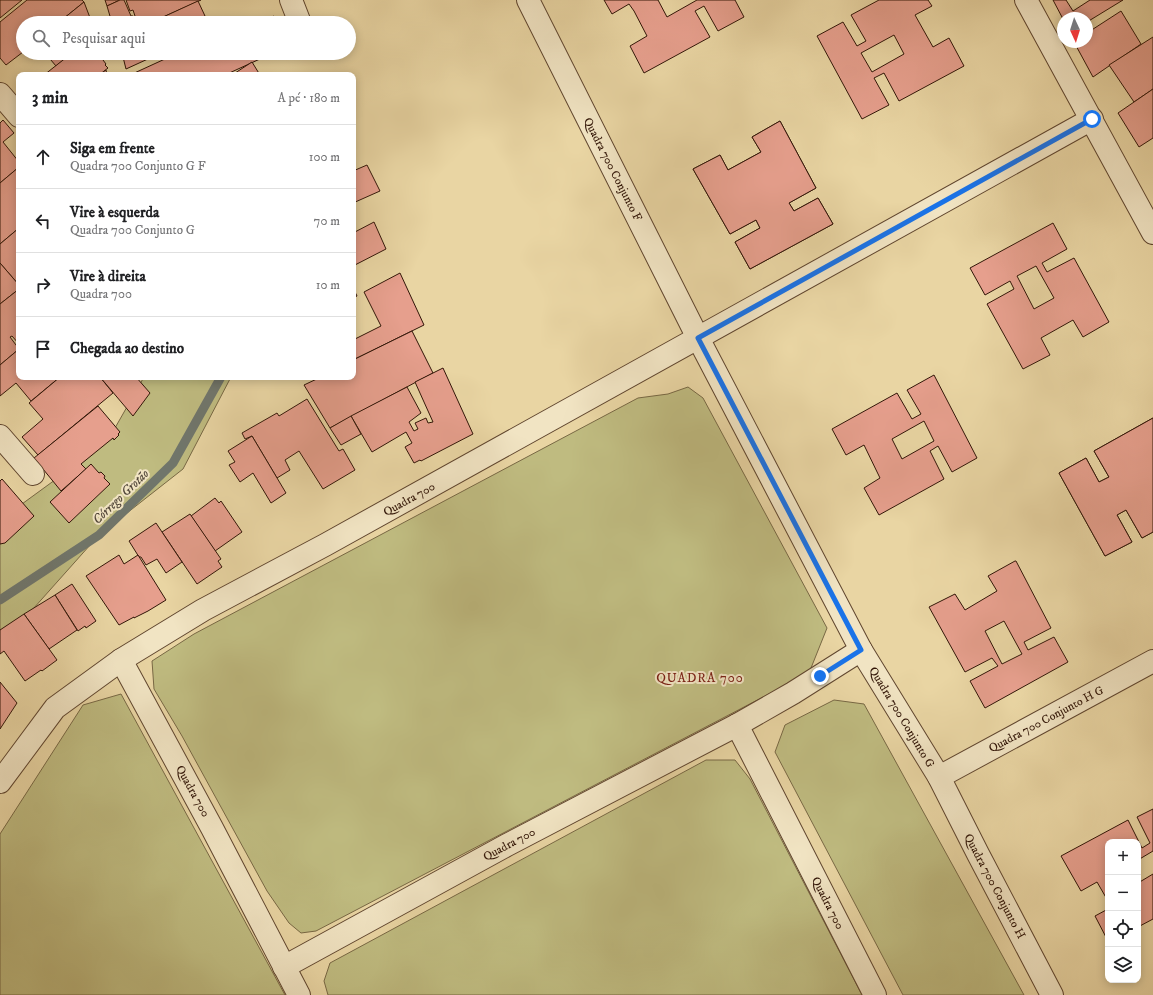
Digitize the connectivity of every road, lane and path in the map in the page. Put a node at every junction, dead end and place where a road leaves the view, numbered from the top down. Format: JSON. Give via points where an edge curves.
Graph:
{"nodes":[{"id":1,"x":291,"y":0,"type":"edge"},
{"id":2,"x":528,"y":0,"type":"edge"},
{"id":3,"x":1026,"y":0,"type":"edge"},
{"id":4,"x":297,"y":16,"type":"edge"},
{"id":5,"x":0,"y":94,"type":"edge"},
{"id":6,"x":16,"y":113,"type":"edge"},
{"id":7,"x":1092,"y":119,"type":"junction"},
{"id":8,"x":1153,"y":233,"type":"edge"},
{"id":9,"x":698,"y":338,"type":"junction"},
{"id":10,"x":0,"y":436,"type":"edge"},
{"id":11,"x":33,"y":474,"type":"dead end"},
{"id":12,"x":861,"y":650,"type":"junction"},
{"id":13,"x":121,"y":660,"type":"junction"},
{"id":14,"x":1153,"y":661,"type":"edge"},
{"id":15,"x":737,"y":725,"type":"junction"},
{"id":16,"x":939,"y":777,"type":"junction"},
{"id":17,"x":0,"y":782,"type":"edge"},
{"id":18,"x":284,"y":967,"type":"junction"},
{"id":19,"x":299,"y":995,"type":"edge"},
{"id":20,"x":875,"y":995,"type":"edge"},
{"id":21,"x":1052,"y":995,"type":"edge"}],
"edges":[{"from":1,"to":4,"type":"street"},
{"from":2,"to":9,"type":"street","name":"Quadra 700 Conjunto F"},
{"from":3,"to":7,"type":"street"},
{"from":5,"to":6,"type":"street"},
{"from":7,"to":8,"type":"street"},
{"from":7,"to":9,"type":"street","name":"Quadra 700"},
{"from":9,"to":12,"type":"street","name":"Quadra 700 Conjunto G"},
{"from":9,"to":13,"type":"street","name":"Quadra 700","via":[[325,546],[203,610]]},
{"from":10,"to":11,"type":"street"},
{"from":12,"to":15,"type":"street","name":"Quadra 700"},
{"from":12,"to":16,"type":"street","name":"Quadra 700 Conjunto G"},
{"from":13,"to":17,"type":"street","name":"Quadra 700","via":[[55,708]]},
{"from":13,"to":18,"type":"street","name":"Quadra 700"},
{"from":14,"to":16,"type":"street","name":"Quadra 700 Conjunto H G"},
{"from":15,"to":18,"type":"street","name":"Quadra 700"},
{"from":15,"to":20,"type":"street","name":"Quadra 700"},
{"from":16,"to":21,"type":"street","name":"Quadra 700 Conjunto H"},
{"from":18,"to":19,"type":"street","name":"Quadra 700"}]}
